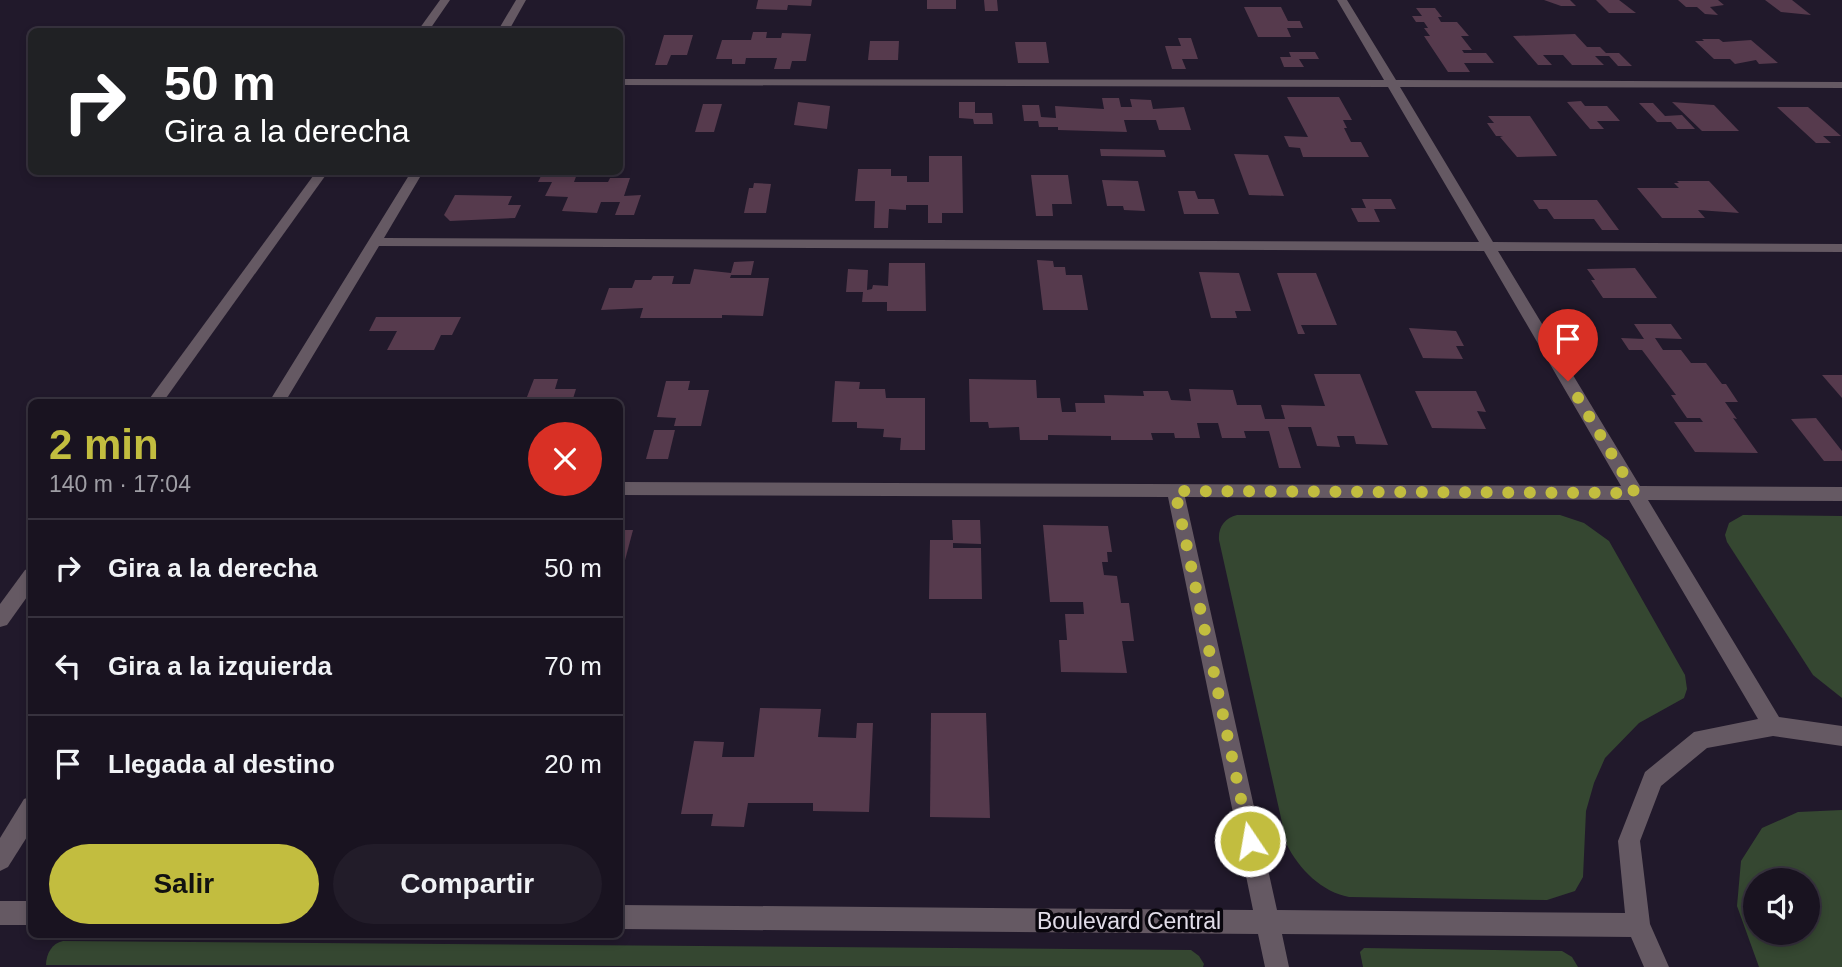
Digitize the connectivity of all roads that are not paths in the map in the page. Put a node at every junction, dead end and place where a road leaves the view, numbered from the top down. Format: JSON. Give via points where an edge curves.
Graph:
{"nodes":[{"id":1,"x":445,"y":0,"type":"edge"},
{"id":2,"x":521,"y":0,"type":"edge"},
{"id":3,"x":1342,"y":0,"type":"edge"},
{"id":4,"x":425,"y":28,"type":"edge"},
{"id":5,"x":504,"y":28,"type":"edge"},
{"id":6,"x":623,"y":82,"type":"edge"},
{"id":7,"x":1391,"y":83,"type":"junction"},
{"id":8,"x":1842,"y":85,"type":"edge"},
{"id":9,"x":319,"y":175,"type":"edge"},
{"id":10,"x":415,"y":175,"type":"edge"},
{"id":11,"x":374,"y":242,"type":"junction"},
{"id":12,"x":1488,"y":246,"type":"junction"},
{"id":13,"x":1842,"y":248,"type":"edge"},
{"id":14,"x":157,"y":399,"type":"edge"},
{"id":15,"x":279,"y":399,"type":"edge"},
{"id":16,"x":623,"y":488,"type":"edge"},
{"id":17,"x":1175,"y":491,"type":"junction"},
{"id":18,"x":1635,"y":493,"type":"junction"},
{"id":19,"x":1842,"y":494,"type":"edge"},
{"id":20,"x":28,"y":580,"type":"edge"},
{"id":21,"x":0,"y":619,"type":"edge"},
{"id":22,"x":1773,"y":726,"type":"junction"},
{"id":23,"x":1842,"y":736,"type":"edge"},
{"id":24,"x":28,"y":814,"type":"edge"},
{"id":25,"x":0,"y":859,"type":"edge"},
{"id":26,"x":0,"y":913,"type":"edge"},
{"id":27,"x":28,"y":913,"type":"edge"},
{"id":28,"x":623,"y":917,"type":"edge"},
{"id":29,"x":1267,"y":922,"type":"junction"},
{"id":30,"x":1638,"y":925,"type":"junction"},
{"id":31,"x":1277,"y":967,"type":"edge"},
{"id":32,"x":1657,"y":967,"type":"edge"}],
"edges":[{"from":1,"to":4,"type":"street"},
{"from":2,"to":5,"type":"street"},
{"from":3,"to":7,"type":"street"},
{"from":6,"to":7,"type":"street"},
{"from":7,"to":8,"type":"street"},
{"from":7,"to":12,"type":"street"},
{"from":9,"to":14,"type":"street"},
{"from":10,"to":11,"type":"street"},
{"from":11,"to":12,"type":"street"},
{"from":11,"to":15,"type":"street"},
{"from":12,"to":13,"type":"street"},
{"from":12,"to":18,"type":"street"},
{"from":16,"to":17,"type":"street"},
{"from":17,"to":18,"type":"street"},
{"from":17,"to":29,"type":"street"},
{"from":18,"to":19,"type":"street"},
{"from":18,"to":22,"type":"street"},
{"from":20,"to":21,"type":"street"},
{"from":22,"to":23,"type":"street"},
{"from":22,"to":30,"type":"street","via":[[1702,739],[1653,779],[1629,841]]},
{"from":24,"to":25,"type":"street"},
{"from":26,"to":27,"type":"street"},
{"from":28,"to":29,"type":"street","name":"Boulevard Central"},
{"from":29,"to":30,"type":"street","name":"Boulevard Central"},
{"from":29,"to":31,"type":"street"},
{"from":30,"to":32,"type":"street"}]}
